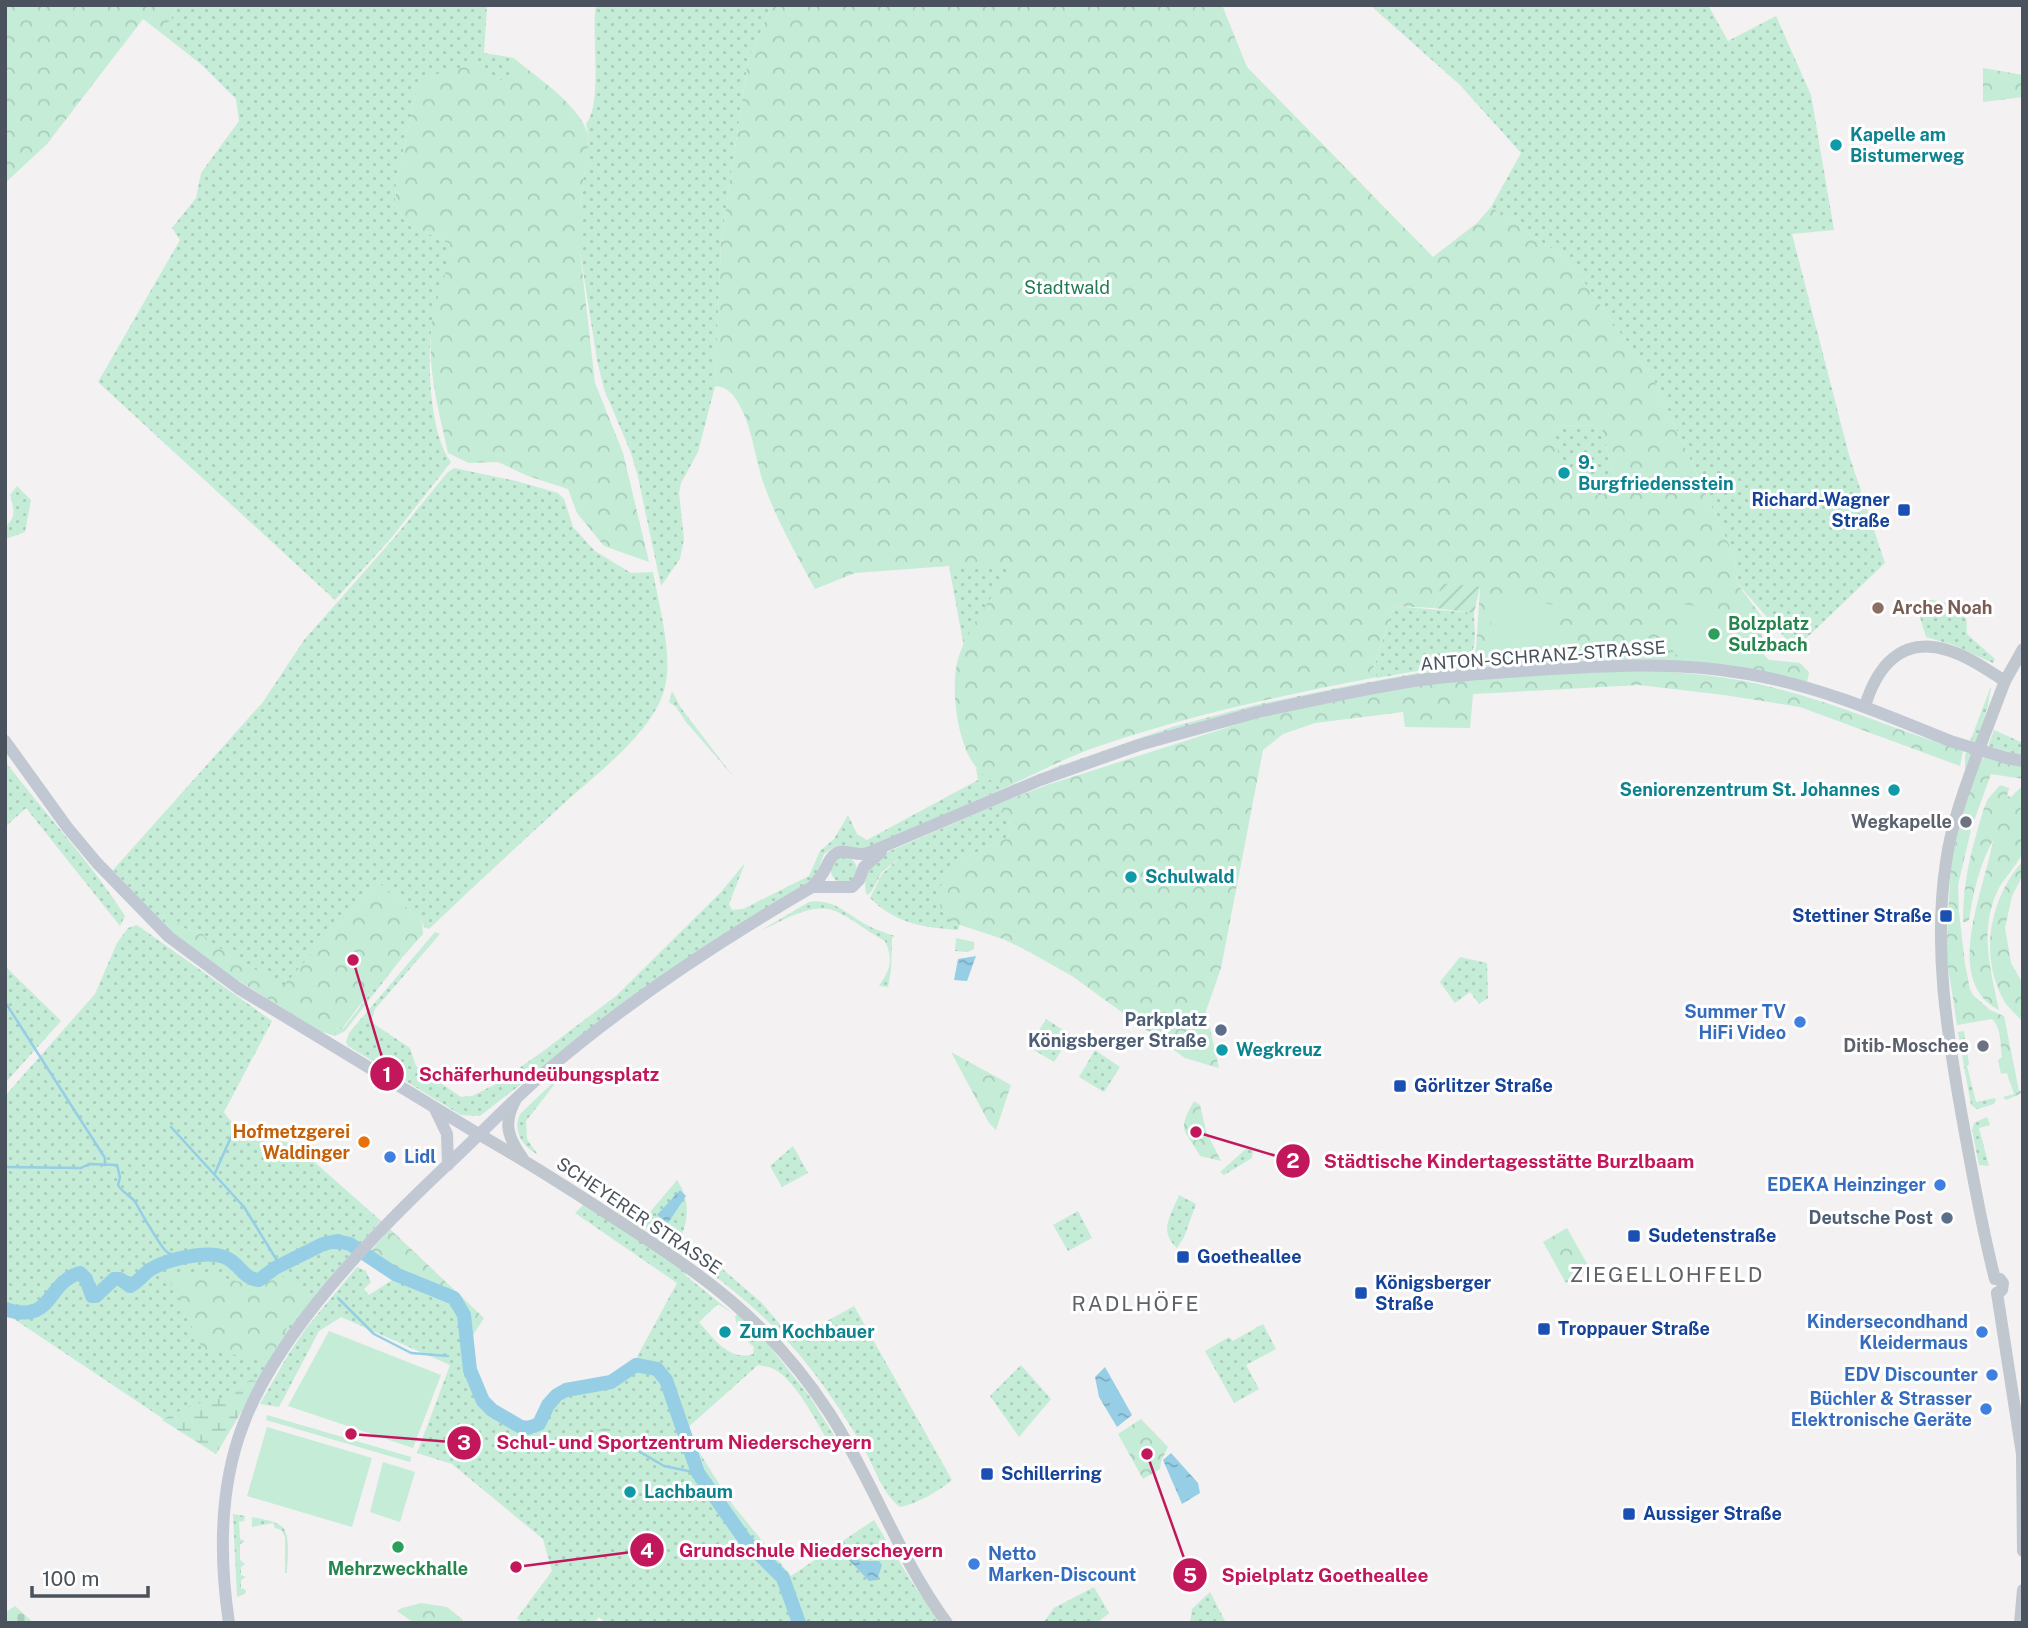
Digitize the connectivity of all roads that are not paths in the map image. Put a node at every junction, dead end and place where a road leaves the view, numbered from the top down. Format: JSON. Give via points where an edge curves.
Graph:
{"nodes":[{"id":1,"x":2023,"y":649,"type":"edge"},
{"id":2,"x":2005,"y":681,"type":"junction"},
{"id":3,"x":1865,"y":706,"type":"junction"},
{"id":4,"x":5,"y":741,"type":"edge"},
{"id":5,"x":2023,"y":761,"type":"edge"},
{"id":6,"x":890,"y":845,"type":"junction"},
{"id":7,"x":855,"y":855,"type":"junction"},
{"id":8,"x":826,"y":867,"type":"junction"},
{"id":9,"x":862,"y":872,"type":"junction"},
{"id":10,"x":835,"y":886,"type":"junction"},
{"id":11,"x":812,"y":887,"type":"junction"},
{"id":12,"x":515,"y":1100,"type":"junction"},
{"id":13,"x":434,"y":1107,"type":"junction"},
{"id":14,"x":480,"y":1135,"type":"junction"},
{"id":15,"x":527,"y":1163,"type":"junction"},
{"id":16,"x":448,"y":1165,"type":"junction"},
{"id":17,"x":2023,"y":1551,"type":"edge"},
{"id":18,"x":2023,"y":1590,"type":"edge"},
{"id":19,"x":229,"y":1623,"type":"edge"},
{"id":20,"x":947,"y":1623,"type":"edge"},
{"id":21,"x":2020,"y":1623,"type":"edge"}],
"edges":[{"from":1,"to":2,"type":"street"},
{"from":2,"to":3,"type":"street","via":[[1948,650],[1920,647],[1886,663]]},
{"from":2,"to":17,"type":"street","via":[[1962,799],[1946,860],[1940,967],[1954,1074],[1995,1279],[1990,1287],[1997,1293],[2022,1454]]},
{"from":3,"to":5,"type":"main road","name":"ANTON-SCHRANZ-STRASSE","bridge":true,"via":[[1950,741]]},
{"from":3,"to":6,"type":"main road","name":"ANTON-SCHRANZ-STRASSE","via":[[1750,674],[1685,665],[1620,665],[1415,681],[1260,711],[1171,736],[1008,792]]},
{"from":4,"to":13,"type":"main road","via":[[96,863],[169,937],[238,988]]},
{"from":6,"to":7,"type":"main road","name":"ANTON-SCHRANZ-STRASSE"},
{"from":6,"to":9,"type":"main road","name":"ANTON-SCHRANZ-STRASSE"},
{"from":7,"to":8,"type":"main road","name":"ANTON-SCHRANZ-STRASSE","via":[[838,853]]},
{"from":7,"to":9,"type":"main road"},
{"from":8,"to":10,"type":"main road","via":[[827,878]]},
{"from":8,"to":11,"type":"main road","name":"ANTON-SCHRANZ-STRASSE"},
{"from":9,"to":10,"type":"main road","name":"ANTON-SCHRANZ-STRASSE","via":[[852,887]]},
{"from":10,"to":11,"type":"main road","name":"ANTON-SCHRANZ-STRASSE"},
{"from":11,"to":12,"type":"main road","name":"ANTON-SCHRANZ-STRASSE","via":[[669,977]]},
{"from":12,"to":14,"type":"main road","name":"ANTON-SCHRANZ-STRASSE"},
{"from":12,"to":15,"type":"street","via":[[508,1128],[511,1141]]},
{"from":13,"to":14,"type":"main road"},
{"from":13,"to":16,"type":"main road","via":[[447,1134]]},
{"from":14,"to":15,"type":"street","name":"SCHEYERER STRASSE"},
{"from":14,"to":16,"type":"main road","name":"ANTON-SCHRANZ-STRASSE"},
{"from":15,"to":20,"type":"street","name":"SCHEYERER STRASSE","via":[[689,1267],[771,1336],[813,1388],[846,1441]]},
{"from":16,"to":19,"type":"main road","name":"ANTON-SCHRANZ-STRASSE","via":[[352,1262],[283,1351],[256,1396],[232,1460],[224,1508]]},
{"from":18,"to":21,"type":"street"}]}
